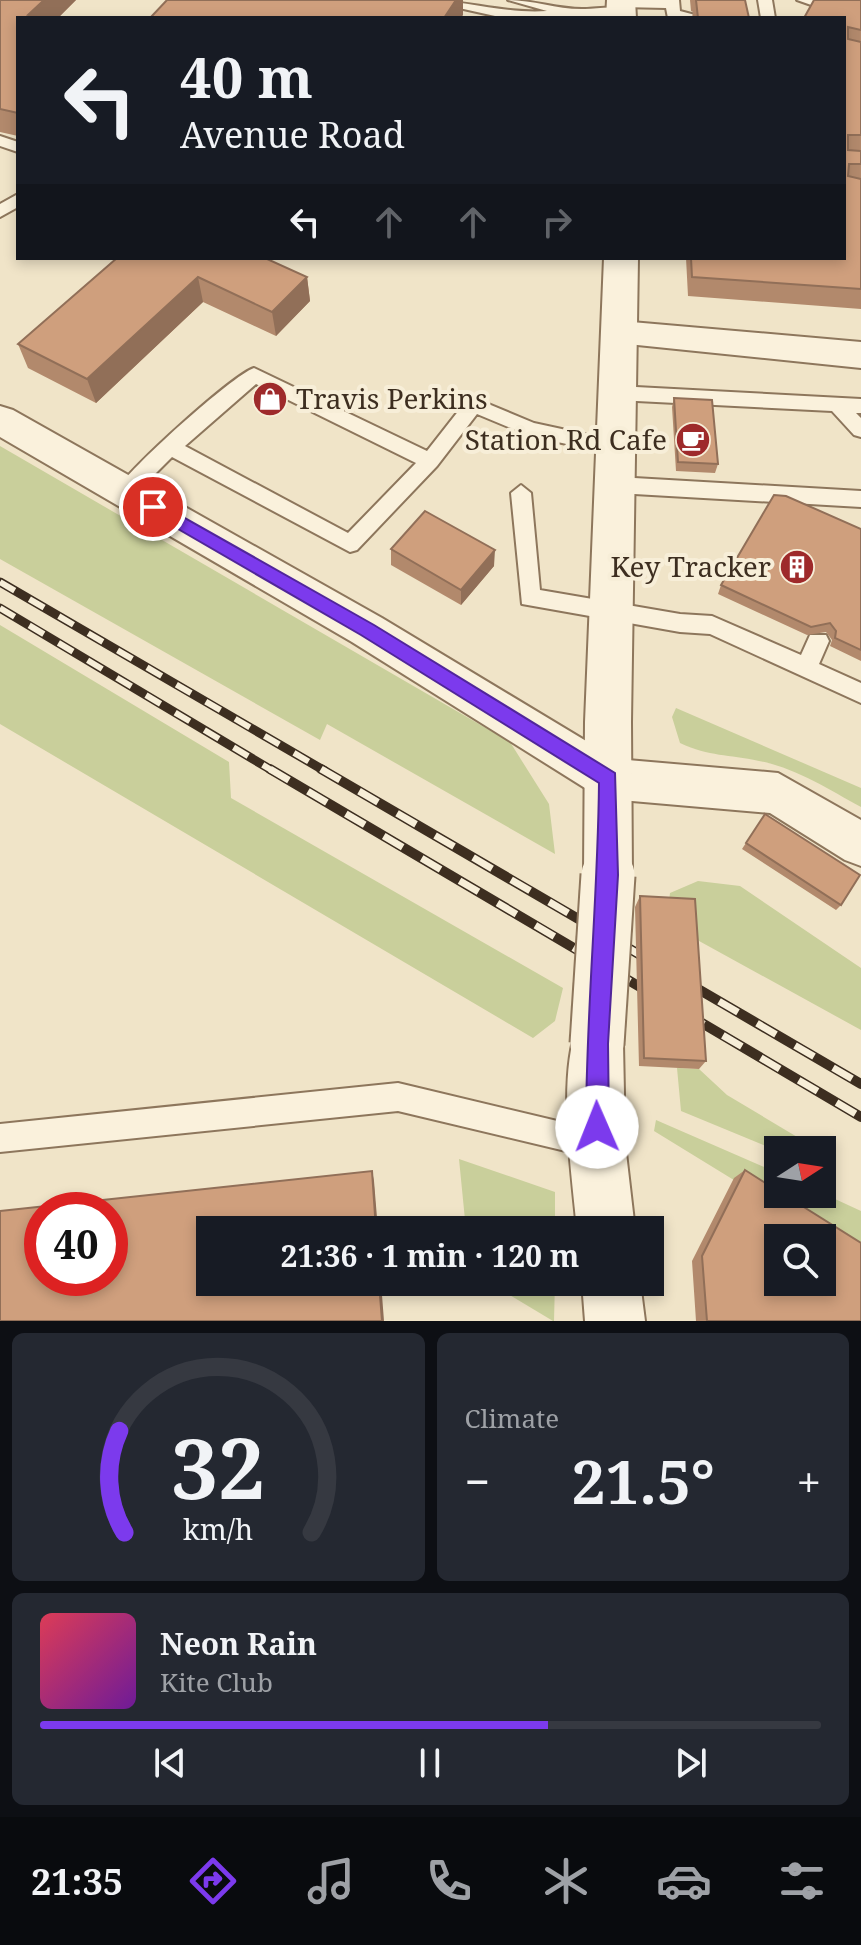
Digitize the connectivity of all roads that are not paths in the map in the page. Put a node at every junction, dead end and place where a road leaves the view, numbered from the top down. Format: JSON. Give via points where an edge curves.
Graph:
{"nodes":[{"id":1,"x":430,"y":0,"type":"edge"},
{"id":2,"x":515,"y":0,"type":"edge"},
{"id":3,"x":621,"y":8,"type":"edge"},
{"id":4,"x":673,"y":9,"type":"edge"},
{"id":5,"x":579,"y":14,"type":"junction"},
{"id":6,"x":517,"y":16,"type":"edge"},
{"id":7,"x":541,"y":16,"type":"edge"},
{"id":8,"x":692,"y":16,"type":"dead end"},
{"id":9,"x":621,"y":260,"type":"edge"},
{"id":10,"x":620,"y":333,"type":"junction"},
{"id":11,"x":861,"y":355,"type":"edge"},
{"id":12,"x":617,"y":393,"type":"junction"},
{"id":13,"x":837,"y":404,"type":"junction"},
{"id":14,"x":861,"y":406,"type":"edge"},
{"id":15,"x":0,"y":420,"type":"edge"},
{"id":16,"x":861,"y":430,"type":"edge"},
{"id":17,"x":171,"y":447,"type":"junction"},
{"id":18,"x":430,"y":461,"type":"junction"},
{"id":19,"x":617,"y":466,"type":"junction"},
{"id":20,"x":126,"y":491,"type":"junction"},
{"id":21,"x":521,"y":493,"type":"dead end"},
{"id":22,"x":861,"y":499,"type":"edge"},
{"id":23,"x":613,"y":611,"type":"junction"},
{"id":24,"x":818,"y":641,"type":"edge"},
{"id":25,"x":806,"y":668,"type":"junction"},
{"id":26,"x":861,"y":693,"type":"edge"},
{"id":27,"x":609,"y":779,"type":"junction"},
{"id":28,"x":861,"y":845,"type":"edge"},
{"id":29,"x":0,"y":1138,"type":"edge"},
{"id":30,"x":597,"y":1144,"type":"junction"},
{"id":31,"x":605,"y":1216,"type":"edge"},
{"id":32,"x":612,"y":1296,"type":"edge"},
{"id":33,"x":615,"y":1321,"type":"edge"}],
"edges":[{"from":1,"to":6,"type":"lane"},
{"from":2,"to":5,"type":"lane"},
{"from":3,"to":4,"type":"lane"},
{"from":3,"to":5,"type":"lane"},
{"from":4,"to":8,"type":"lane"},
{"from":5,"to":7,"type":"lane"},
{"from":9,"to":10,"type":"street"},
{"from":10,"to":11,"type":"street"},
{"from":10,"to":12,"type":"street"},
{"from":12,"to":13,"type":"lane"},
{"from":12,"to":19,"type":"street"},
{"from":13,"to":14,"type":"lane"},
{"from":13,"to":16,"type":"lane"},
{"from":15,"to":20,"type":"street"},
{"from":17,"to":18,"type":"lane","via":[[254,375]]},
{"from":17,"to":18,"type":"lane","via":[[350,544]]},
{"from":17,"to":20,"type":"lane"},
{"from":18,"to":19,"type":"lane","via":[[474,405]]},
{"from":19,"to":22,"type":"lane"},
{"from":19,"to":23,"type":"street"},
{"from":20,"to":27,"type":"street","via":[[367,630]]},
{"from":21,"to":23,"type":"lane","via":[[530,598]]},
{"from":23,"to":25,"type":"lane","via":[[712,625]]},
{"from":23,"to":27,"type":"street"},
{"from":24,"to":25,"type":"lane"},
{"from":25,"to":26,"type":"lane"},
{"from":27,"to":28,"type":"street","via":[[778,793]]},
{"from":27,"to":30,"type":"street","bridge":true},
{"from":29,"to":30,"type":"lane","via":[[398,1097]]},
{"from":30,"to":31,"type":"street"},
{"from":32,"to":33,"type":"street"}]}
